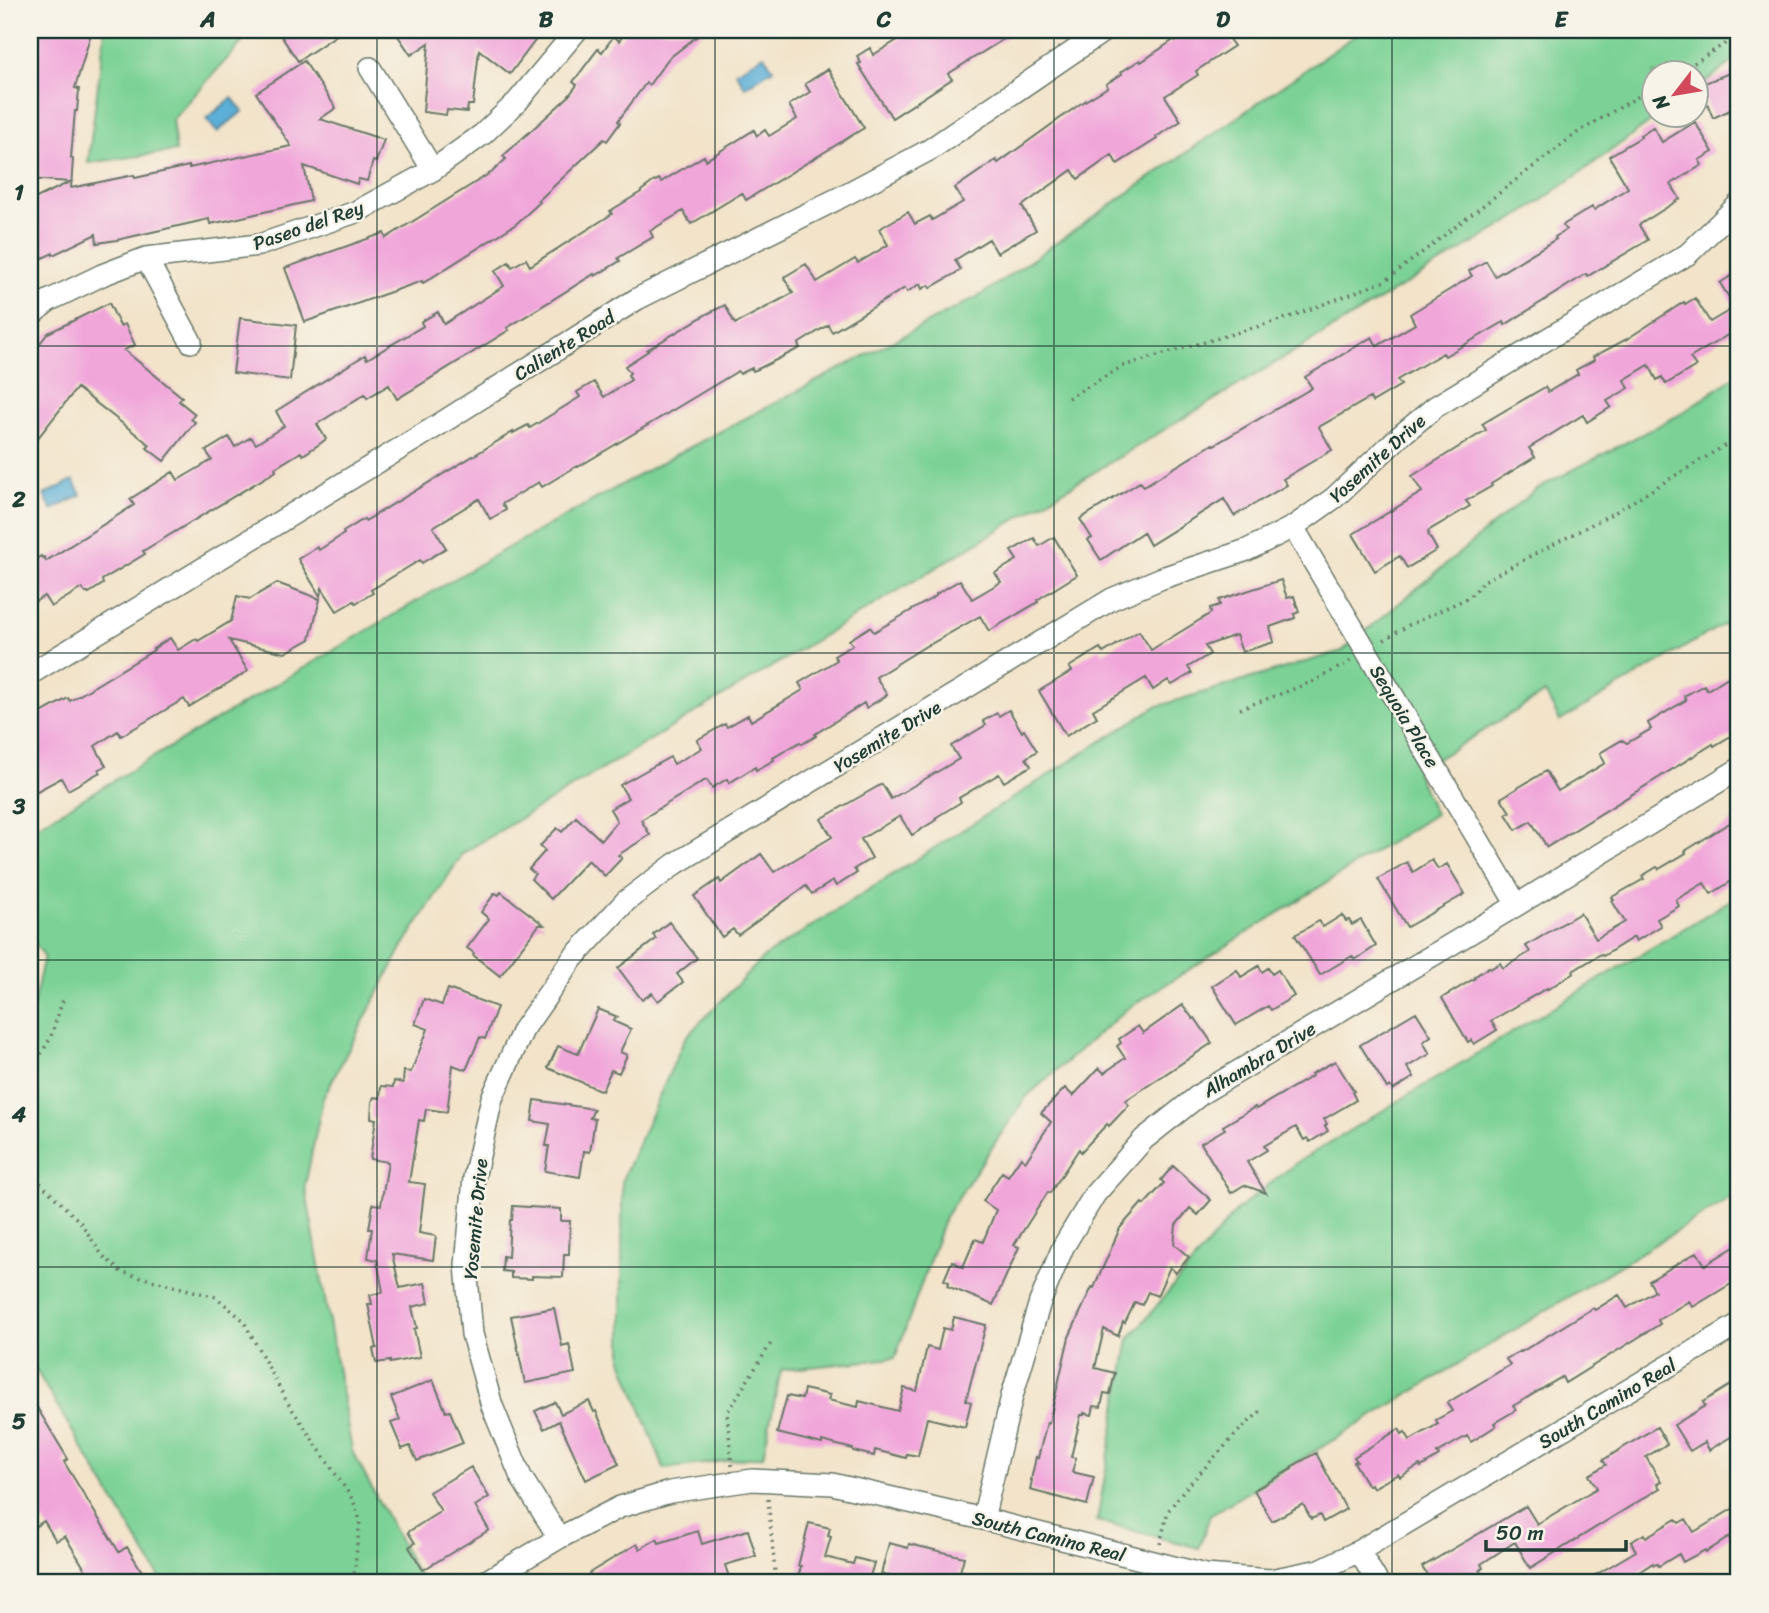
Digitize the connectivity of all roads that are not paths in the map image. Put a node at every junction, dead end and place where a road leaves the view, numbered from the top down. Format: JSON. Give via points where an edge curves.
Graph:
{"nodes":[{"id":1,"x":578,"y":30,"type":"edge"},
{"id":2,"x":1105,"y":30,"type":"edge"},
{"id":3,"x":370,"y":68,"type":"dead end"},
{"id":4,"x":433,"y":170,"type":"junction"},
{"id":5,"x":1739,"y":204,"type":"edge"},
{"id":6,"x":146,"y":258,"type":"junction"},
{"id":7,"x":30,"y":316,"type":"edge"},
{"id":8,"x":191,"y":342,"type":"dead end"},
{"id":9,"x":1293,"y":527,"type":"junction"},
{"id":10,"x":30,"y":674,"type":"edge"},
{"id":11,"x":1739,"y":769,"type":"edge"},
{"id":12,"x":1517,"y":905,"type":"junction"},
{"id":13,"x":1739,"y":1324,"type":"edge"},
{"id":14,"x":983,"y":1519,"type":"junction"},
{"id":15,"x":559,"y":1538,"type":"junction"},
{"id":16,"x":1359,"y":1551,"type":"junction"},
{"id":17,"x":1739,"y":1579,"type":"edge"},
{"id":18,"x":483,"y":1583,"type":"edge"},
{"id":19,"x":1378,"y":1583,"type":"edge"},
{"id":20,"x":1732,"y":1583,"type":"edge"}],
"edges":[{"from":1,"to":4,"type":"street","name":"Paseo del Rey","via":[[517,103]]},
{"from":2,"to":10,"type":"street","name":"Caliente Road","via":[[931,149],[637,299]]},
{"from":3,"to":4,"type":"street"},
{"from":4,"to":6,"type":"street","name":"Paseo del Rey","via":[[356,212],[259,245]]},
{"from":5,"to":9,"type":"street","name":"Yosemite Drive","via":[[1688,254],[1435,407],[1334,498]]},
{"from":6,"to":7,"type":"street","name":"Paseo del Rey","via":[[48,301]]},
{"from":6,"to":8,"type":"street"},
{"from":9,"to":12,"type":"street","name":"Sequoia Place"},
{"from":9,"to":15,"type":"street","name":"Yosemite Drive","via":[[1247,550],[1112,600],[675,864],[626,901],[573,958],[523,1030],[492,1098],[474,1178],[466,1265],[472,1334],[492,1406],[521,1477]]},
{"from":11,"to":12,"type":"street","name":"Alhambra Drive"},
{"from":12,"to":14,"type":"street","name":"Alhambra Drive","via":[[1202,1093],[1144,1139],[1111,1175],[1063,1247],[1040,1302]]},
{"from":13,"to":16,"type":"street","name":"South Camino Real"},
{"from":14,"to":15,"type":"street","name":"South Camino Real","via":[[832,1484],[752,1480],[670,1493],[620,1507]]},
{"from":14,"to":16,"type":"street","name":"South Camino Real","via":[[1205,1575],[1270,1580],[1320,1570]]},
{"from":15,"to":18,"type":"street","name":"South Camino Real"},
{"from":16,"to":19,"type":"street"},
{"from":17,"to":20,"type":"street"}]}
